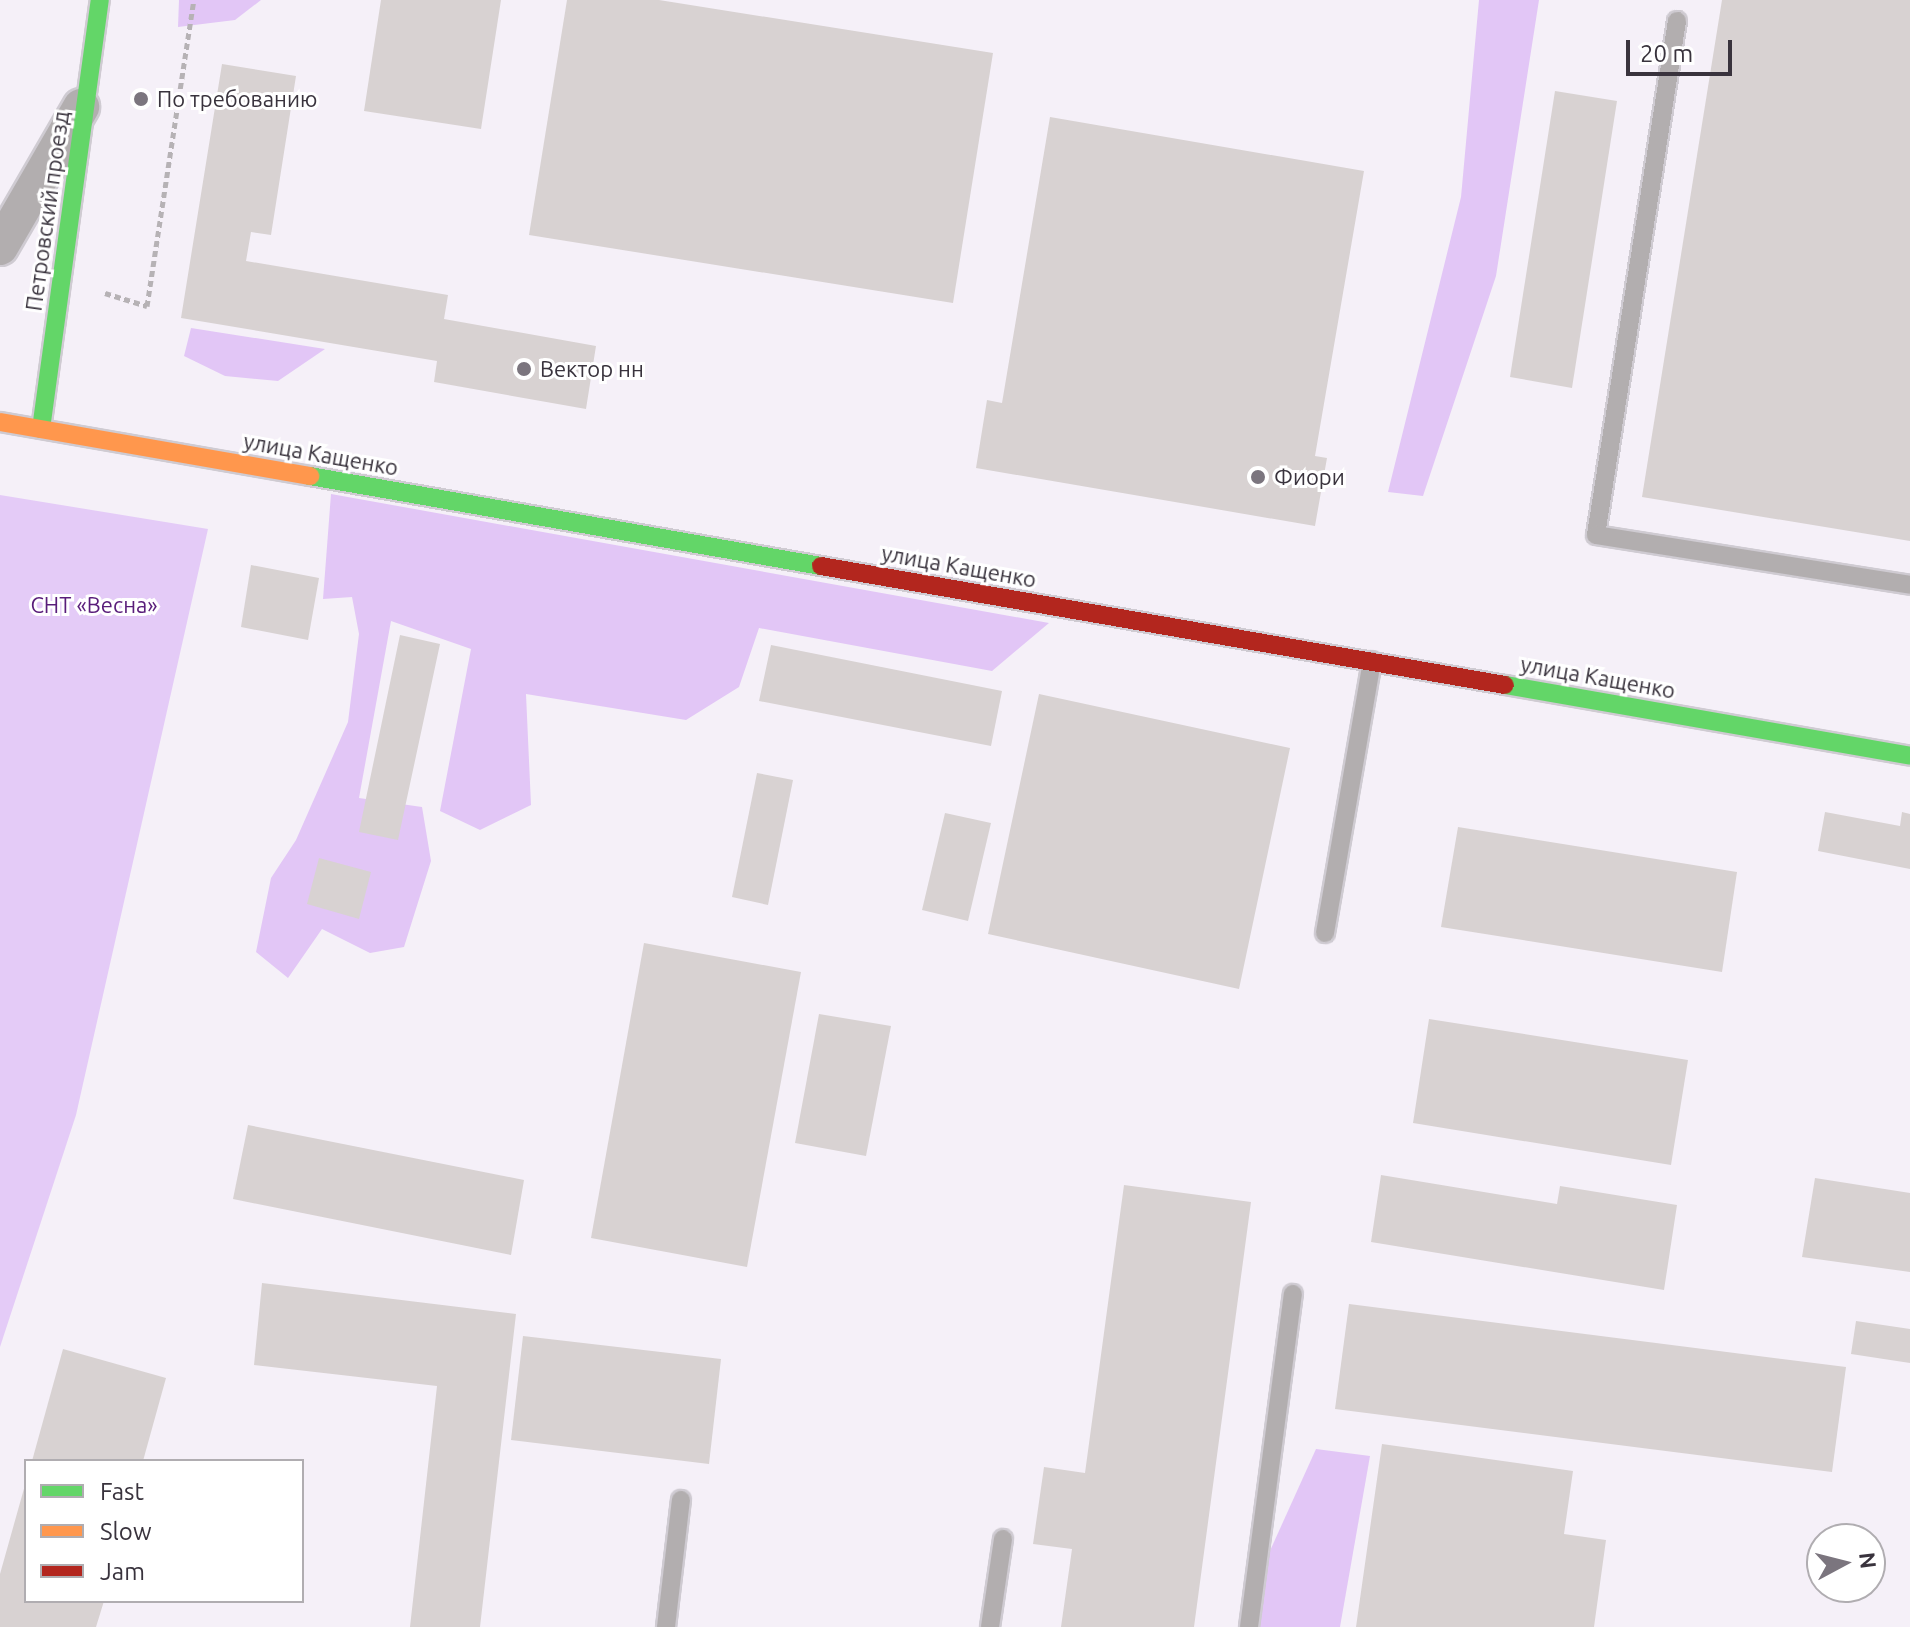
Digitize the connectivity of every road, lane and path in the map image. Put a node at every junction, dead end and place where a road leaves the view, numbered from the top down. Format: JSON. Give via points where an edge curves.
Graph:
{"nodes":[{"id":1,"x":100,"y":0,"type":"edge"},
{"id":2,"x":194,"y":0,"type":"edge"},
{"id":3,"x":1677,"y":21,"type":"dead end"},
{"id":4,"x":86,"y":98,"type":"junction"},
{"id":5,"x":0,"y":247,"type":"edge"},
{"id":6,"x":105,"y":293,"type":"dead end"},
{"id":7,"x":0,"y":422,"type":"edge"},
{"id":8,"x":41,"y":429,"type":"junction"},
{"id":9,"x":1910,"y":585,"type":"edge"},
{"id":10,"x":1372,"y":661,"type":"junction"},
{"id":11,"x":1910,"y":756,"type":"edge"},
{"id":12,"x":1325,"y":933,"type":"dead end"},
{"id":13,"x":1293,"y":1294,"type":"dead end"},
{"id":14,"x":681,"y":1500,"type":"dead end"},
{"id":15,"x":1003,"y":1539,"type":"dead end"},
{"id":16,"x":666,"y":1627,"type":"edge"},
{"id":17,"x":990,"y":1627,"type":"edge"},
{"id":18,"x":1249,"y":1627,"type":"edge"}],
"edges":[{"from":1,"to":4,"type":"street","name":"Петровский проезд"},
{"from":2,"to":6,"type":"path","via":[[147,306]]},
{"from":3,"to":9,"type":"lane","via":[[1596,535]]},
{"from":4,"to":5,"type":"street"},
{"from":4,"to":8,"type":"street","name":"Петровский проезд"},
{"from":7,"to":8,"type":"street","name":"улица Кащенко"},
{"from":8,"to":10,"type":"street","name":"улица Кащенко"},
{"from":10,"to":11,"type":"street","name":"улица Кащенко"},
{"from":10,"to":12,"type":"lane"},
{"from":13,"to":18,"type":"lane"},
{"from":14,"to":16,"type":"lane"},
{"from":15,"to":17,"type":"lane"}]}
